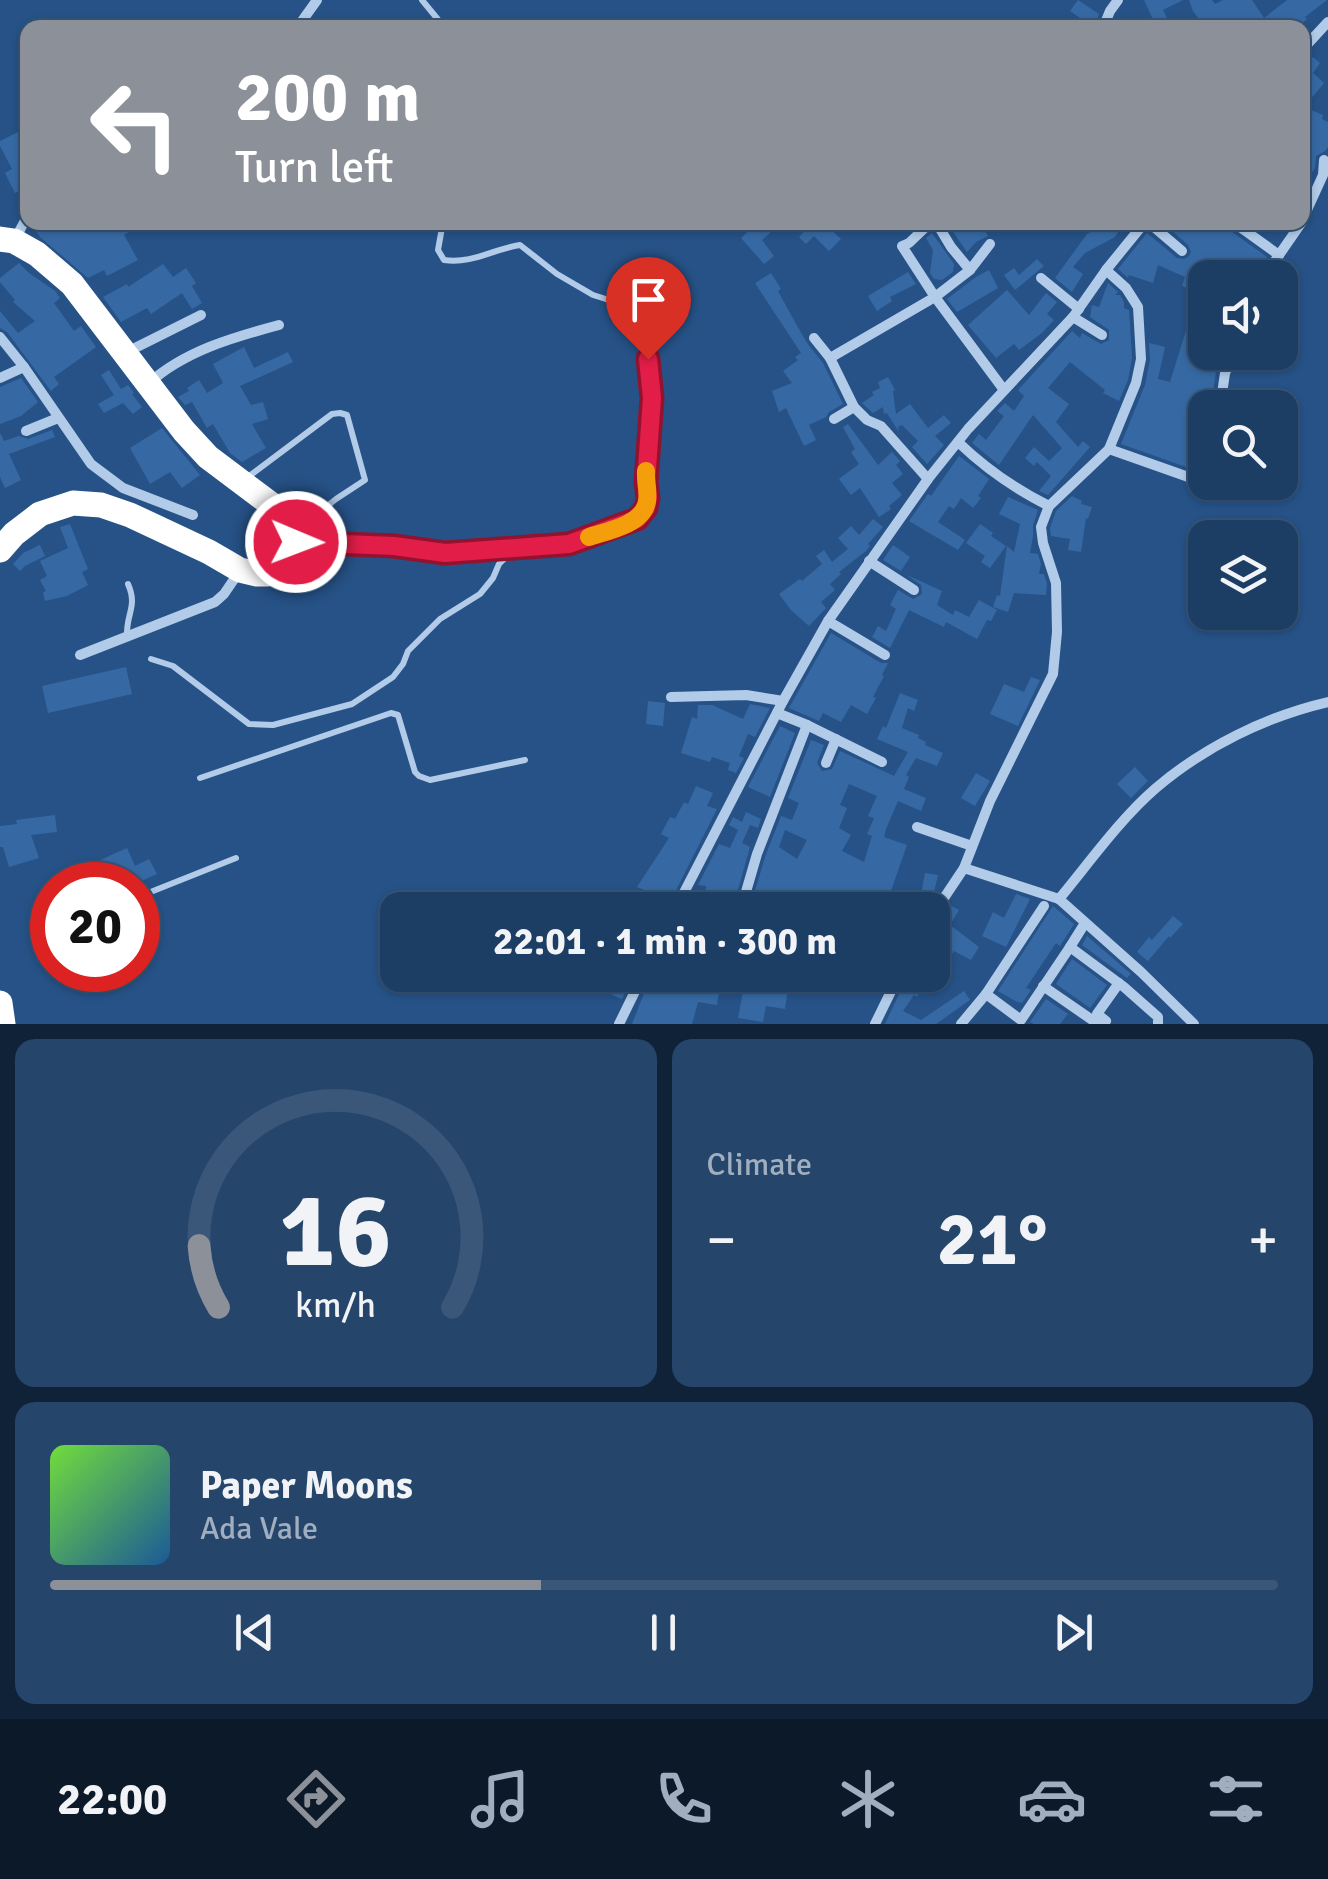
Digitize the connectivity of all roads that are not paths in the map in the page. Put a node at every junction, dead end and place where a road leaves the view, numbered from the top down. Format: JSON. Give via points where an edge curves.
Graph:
{"nodes":[{"id":1,"x":422,"y":0,"type":"edge"},
{"id":2,"x":438,"y":20,"type":"edge"},
{"id":3,"x":1328,"y":22,"type":"edge"},
{"id":4,"x":1310,"y":41,"type":"edge"},
{"id":5,"x":1324,"y":160,"type":"dead end"},
{"id":6,"x":1310,"y":204,"type":"edge"},
{"id":7,"x":18,"y":228,"type":"edge"},
{"id":8,"x":442,"y":230,"type":"edge"},
{"id":9,"x":925,"y":230,"type":"edge"},
{"id":10,"x":939,"y":230,"type":"edge"},
{"id":11,"x":1140,"y":230,"type":"edge"},
{"id":12,"x":1157,"y":230,"type":"edge"},
{"id":13,"x":1244,"y":230,"type":"edge"},
{"id":14,"x":1297,"y":230,"type":"edge"},
{"id":15,"x":990,"y":244,"type":"dead end"},
{"id":16,"x":1182,"y":251,"type":"dead end"},
{"id":17,"x":1279,"y":256,"type":"junction"},
{"id":18,"x":1276,"y":260,"type":"edge"},
{"id":19,"x":970,"y":270,"type":"junction"},
{"id":20,"x":1106,"y":270,"type":"junction"},
{"id":21,"x":1041,"y":278,"type":"dead end"},
{"id":22,"x":935,"y":297,"type":"junction"},
{"id":23,"x":1076,"y":313,"type":"junction"},
{"id":24,"x":200,"y":314,"type":"dead end"},
{"id":25,"x":279,"y":325,"type":"dead end"},
{"id":26,"x":1102,"y":335,"type":"dead end"},
{"id":27,"x":0,"y":337,"type":"edge"},
{"id":28,"x":814,"y":338,"type":"dead end"},
{"id":29,"x":124,"y":354,"type":"junction"},
{"id":30,"x":830,"y":358,"type":"junction"},
{"id":31,"x":24,"y":367,"type":"junction"},
{"id":32,"x":0,"y":378,"type":"edge"},
{"id":33,"x":147,"y":385,"type":"junction"},
{"id":34,"x":1004,"y":390,"type":"junction"},
{"id":35,"x":854,"y":407,"type":"junction"},
{"id":36,"x":58,"y":418,"type":"junction"},
{"id":37,"x":834,"y":420,"type":"dead end"},
{"id":38,"x":26,"y":430,"type":"dead end"},
{"id":39,"x":958,"y":442,"type":"junction"},
{"id":40,"x":1109,"y":449,"type":"junction"},
{"id":41,"x":1188,"y":477,"type":"edge"},
{"id":42,"x":928,"y":478,"type":"junction"},
{"id":43,"x":240,"y":483,"type":"junction"},
{"id":44,"x":1049,"y":506,"type":"junction"},
{"id":45,"x":192,"y":515,"type":"dead end"},
{"id":46,"x":296,"y":537,"type":"junction"},
{"id":47,"x":514,"y":548,"type":"junction"},
{"id":48,"x":0,"y":550,"type":"edge"},
{"id":49,"x":869,"y":561,"type":"junction"},
{"id":50,"x":240,"y":570,"type":"junction"},
{"id":51,"x":128,"y":584,"type":"dead end"},
{"id":52,"x":914,"y":590,"type":"dead end"},
{"id":53,"x":828,"y":621,"type":"junction"},
{"id":54,"x":128,"y":637,"type":"junction"},
{"id":55,"x":80,"y":654,"type":"dead end"},
{"id":56,"x":885,"y":655,"type":"dead end"},
{"id":57,"x":151,"y":659,"type":"dead end"},
{"id":58,"x":671,"y":698,"type":"dead end"},
{"id":59,"x":1328,"y":702,"type":"edge"},
{"id":60,"x":780,"y":707,"type":"junction"},
{"id":61,"x":807,"y":726,"type":"junction"},
{"id":62,"x":836,"y":739,"type":"junction"},
{"id":63,"x":524,"y":760,"type":"dead end"},
{"id":64,"x":882,"y":762,"type":"dead end"},
{"id":65,"x":826,"y":763,"type":"dead end"},
{"id":66,"x":200,"y":778,"type":"dead end"},
{"id":67,"x":917,"y":828,"type":"dead end"},
{"id":68,"x":972,"y":846,"type":"junction"},
{"id":69,"x":236,"y":858,"type":"dead end"},
{"id":70,"x":964,"y":868,"type":"junction"},
{"id":71,"x":160,"y":888,"type":"edge"},
{"id":72,"x":684,"y":892,"type":"edge"},
{"id":73,"x":745,"y":892,"type":"edge"},
{"id":74,"x":948,"y":892,"type":"edge"},
{"id":75,"x":1060,"y":899,"type":"junction"},
{"id":76,"x":1044,"y":906,"type":"dead end"},
{"id":77,"x":1085,"y":923,"type":"junction"},
{"id":78,"x":1070,"y":947,"type":"junction"},
{"id":79,"x":1119,"y":983,"type":"junction"},
{"id":80,"x":1043,"y":986,"type":"junction"},
{"id":81,"x":634,"y":992,"type":"edge"},
{"id":82,"x":890,"y":992,"type":"edge"},
{"id":83,"x":986,"y":994,"type":"junction"},
{"id":84,"x":0,"y":1002,"type":"edge"},
{"id":85,"x":1102,"y":1021,"type":"edge"},
{"id":86,"x":1023,"y":1022,"type":"edge"},
{"id":87,"x":1,"y":1024,"type":"edge"},
{"id":88,"x":618,"y":1024,"type":"edge"},
{"id":89,"x":874,"y":1024,"type":"edge"},
{"id":90,"x":961,"y":1024,"type":"edge"},
{"id":91,"x":1158,"y":1024,"type":"edge"},
{"id":92,"x":1194,"y":1024,"type":"edge"}],
"edges":[{"from":1,"to":2,"type":"lane"},
{"from":3,"to":4,"type":"street"},
{"from":5,"to":6,"type":"street"},
{"from":7,"to":29,"type":"highway","via":[[72,284]]},
{"from":8,"to":47,"type":"lane","via":[[438,250],[444,260],[484,257],[520,244],[593,295],[638,309],[648,323],[646,508],[637,519],[569,544]]},
{"from":9,"to":22,"type":"street","via":[[902,246]]},
{"from":10,"to":19,"type":"street"},
{"from":11,"to":20,"type":"street"},
{"from":12,"to":16,"type":"street"},
{"from":13,"to":17,"type":"street"},
{"from":14,"to":17,"type":"street"},
{"from":15,"to":19,"type":"street"},
{"from":17,"to":18,"type":"street"},
{"from":19,"to":22,"type":"street"},
{"from":20,"to":23,"type":"street"},
{"from":20,"to":40,"type":"street","via":[[1138,307],[1141,359]]},
{"from":21,"to":23,"type":"street"},
{"from":22,"to":30,"type":"street"},
{"from":22,"to":34,"type":"street"},
{"from":23,"to":26,"type":"street"},
{"from":23,"to":34,"type":"street"},
{"from":24,"to":29,"type":"street"},
{"from":25,"to":33,"type":"street","via":[[203,350]]},
{"from":27,"to":31,"type":"street"},
{"from":28,"to":30,"type":"street"},
{"from":29,"to":33,"type":"highway"},
{"from":30,"to":35,"type":"street"},
{"from":31,"to":32,"type":"street"},
{"from":31,"to":36,"type":"street"},
{"from":33,"to":43,"type":"highway","via":[[208,457]]},
{"from":34,"to":39,"type":"street"},
{"from":35,"to":37,"type":"street"},
{"from":35,"to":42,"type":"street"},
{"from":36,"to":38,"type":"street"},
{"from":36,"to":45,"type":"street","via":[[92,464],[123,488]]},
{"from":39,"to":42,"type":"street"},
{"from":39,"to":44,"type":"street"},
{"from":40,"to":41,"type":"street"},
{"from":40,"to":44,"type":"street"},
{"from":42,"to":49,"type":"street"},
{"from":43,"to":46,"type":"highway","via":[[284,514]]},
{"from":43,"to":46,"type":"lane","via":[[332,414],[346,415],[365,480]]},
{"from":44,"to":68,"type":"street","via":[[1041,527],[1056,583],[1053,674]]},
{"from":46,"to":47,"type":"lane","via":[[445,553]]},
{"from":46,"to":50,"type":"highway","via":[[291,556],[268,574]]},
{"from":47,"to":57,"type":"lane","via":[[480,594],[440,619],[393,677],[352,704],[273,725],[249,724],[173,666]]},
{"from":48,"to":50,"type":"highway","via":[[40,514],[62,505],[101,504]]},
{"from":49,"to":52,"type":"street"},
{"from":49,"to":53,"type":"street"},
{"from":50,"to":54,"type":"street","via":[[215,602]]},
{"from":51,"to":54,"type":"lane"},
{"from":53,"to":56,"type":"street"},
{"from":53,"to":60,"type":"street"},
{"from":54,"to":55,"type":"street"},
{"from":58,"to":60,"type":"street","via":[[746,695]]},
{"from":59,"to":75,"type":"street","via":[[1246,730],[1185,766],[1153,791]]},
{"from":60,"to":61,"type":"street"},
{"from":60,"to":72,"type":"street"},
{"from":61,"to":62,"type":"street"},
{"from":61,"to":73,"type":"street"},
{"from":62,"to":64,"type":"street"},
{"from":62,"to":65,"type":"street"},
{"from":63,"to":66,"type":"lane","via":[[430,780],[415,772],[398,715],[390,714]]},
{"from":67,"to":68,"type":"street"},
{"from":68,"to":70,"type":"street"},
{"from":69,"to":71,"type":"lane"},
{"from":70,"to":74,"type":"street"},
{"from":70,"to":75,"type":"street"},
{"from":75,"to":77,"type":"street"},
{"from":76,"to":83,"type":"street"},
{"from":77,"to":78,"type":"street"},
{"from":77,"to":92,"type":"street"},
{"from":78,"to":79,"type":"street"},
{"from":78,"to":80,"type":"street"},
{"from":79,"to":85,"type":"street"},
{"from":79,"to":91,"type":"street"},
{"from":80,"to":85,"type":"street"},
{"from":80,"to":86,"type":"street"},
{"from":81,"to":88,"type":"street"},
{"from":82,"to":89,"type":"street"},
{"from":83,"to":86,"type":"street"},
{"from":83,"to":90,"type":"street"},
{"from":84,"to":87,"type":"highway"}]}
